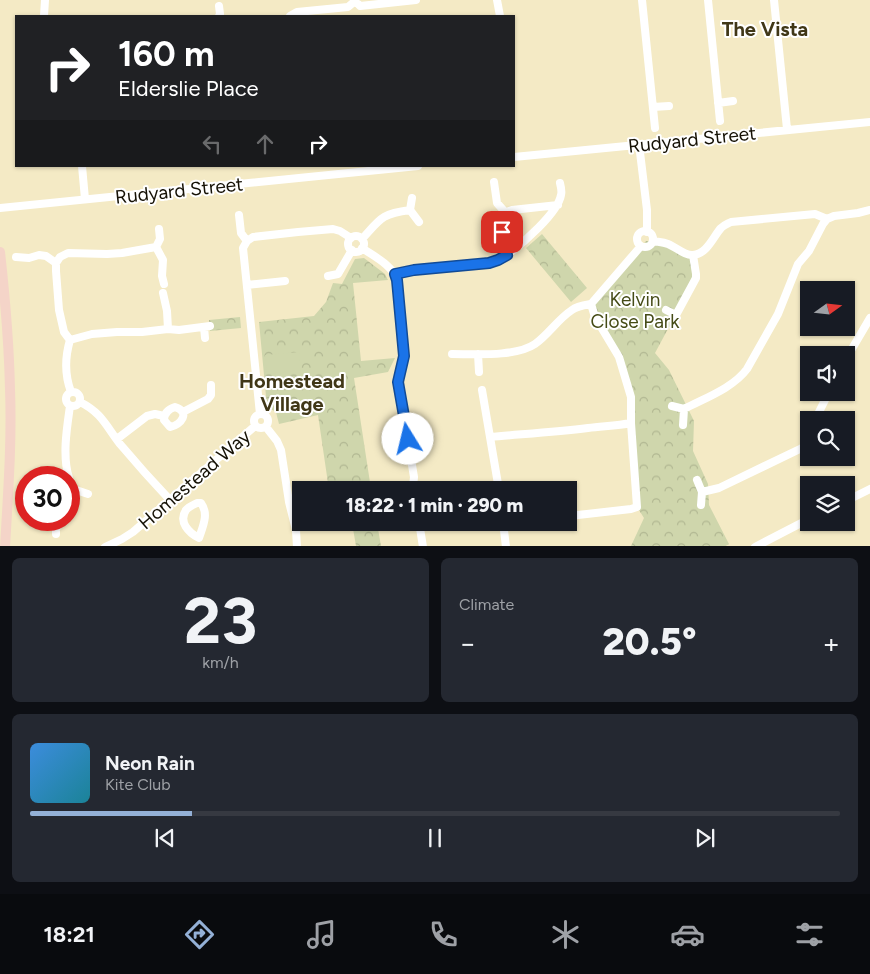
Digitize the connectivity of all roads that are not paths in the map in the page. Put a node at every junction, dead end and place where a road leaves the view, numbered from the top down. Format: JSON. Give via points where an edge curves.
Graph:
{"nodes":[{"id":1,"x":45,"y":0,"type":"edge"},
{"id":2,"x":416,"y":0,"type":"edge"},
{"id":3,"x":497,"y":0,"type":"edge"},
{"id":4,"x":642,"y":0,"type":"edge"},
{"id":5,"x":708,"y":0,"type":"edge"},
{"id":6,"x":774,"y":0,"type":"edge"},
{"id":7,"x":219,"y":6,"type":"dead end"},
{"id":8,"x":44,"y":15,"type":"edge"},
{"id":9,"x":220,"y":15,"type":"edge"},
{"id":10,"x":292,"y":15,"type":"edge"},
{"id":11,"x":500,"y":15,"type":"edge"},
{"id":12,"x":733,"y":101,"type":"dead end"},
{"id":13,"x":718,"y":102,"type":"junction"},
{"id":14,"x":668,"y":106,"type":"dead end"},
{"id":15,"x":653,"y":107,"type":"junction"},
{"id":16,"x":720,"y":121,"type":"dead end"},
{"id":17,"x":870,"y":122,"type":"edge"},
{"id":18,"x":655,"y":128,"type":"dead end"},
{"id":19,"x":787,"y":130,"type":"junction"},
{"id":20,"x":639,"y":144,"type":"junction"},
{"id":21,"x":515,"y":157,"type":"edge"},
{"id":22,"x":82,"y":167,"type":"edge"},
{"id":23,"x":408,"y":167,"type":"edge"},
{"id":24,"x":494,"y":182,"type":"dead end"},
{"id":25,"x":560,"y":184,"type":"dead end"},
{"id":26,"x":412,"y":198,"type":"dead end"},
{"id":27,"x":85,"y":199,"type":"junction"},
{"id":28,"x":558,"y":205,"type":"junction"},
{"id":29,"x":0,"y":208,"type":"edge"},
{"id":30,"x":410,"y":210,"type":"junction"},
{"id":31,"x":870,"y":210,"type":"edge"},
{"id":32,"x":505,"y":212,"type":"junction"},
{"id":33,"x":239,"y":215,"type":"dead end"},
{"id":34,"x":827,"y":220,"type":"junction"},
{"id":35,"x":419,"y":222,"type":"dead end"},
{"id":36,"x":159,"y":229,"type":"dead end"},
{"id":37,"x":647,"y":232,"type":"junction"},
{"id":38,"x":708,"y":232,"type":"dead end"},
{"id":39,"x":715,"y":237,"type":"junction"},
{"id":40,"x":351,"y":238,"type":"junction"},
{"id":41,"x":362,"y":239,"type":"junction"},
{"id":42,"x":247,"y":241,"type":"junction"},
{"id":43,"x":653,"y":242,"type":"junction"},
{"id":44,"x":641,"y":246,"type":"junction"},
{"id":45,"x":156,"y":247,"type":"junction"},
{"id":46,"x":362,"y":248,"type":"junction"},
{"id":47,"x":352,"y":250,"type":"junction"},
{"id":48,"x":0,"y":252,"type":"edge"},
{"id":49,"x":507,"y":255,"type":"junction"},
{"id":50,"x":693,"y":255,"type":"junction"},
{"id":51,"x":16,"y":257,"type":"dead end"},
{"id":52,"x":56,"y":263,"type":"junction"},
{"id":53,"x":395,"y":274,"type":"junction"},
{"id":54,"x":328,"y":276,"type":"dead end"},
{"id":55,"x":285,"y":281,"type":"dead end"},
{"id":56,"x":164,"y":284,"type":"dead end"},
{"id":57,"x":247,"y":285,"type":"junction"},
{"id":58,"x":163,"y":293,"type":"dead end"},
{"id":59,"x":590,"y":304,"type":"junction"},
{"id":60,"x":666,"y":310,"type":"dead end"},
{"id":61,"x":676,"y":315,"type":"junction"},
{"id":62,"x":870,"y":318,"type":"edge"},
{"id":63,"x":674,"y":324,"type":"dead end"},
{"id":64,"x":168,"y":329,"type":"junction"},
{"id":65,"x":205,"y":338,"type":"dead end"},
{"id":66,"x":70,"y":340,"type":"junction"},
{"id":67,"x":854,"y":346,"type":"edge"},
{"id":68,"x":452,"y":354,"type":"dead end"},
{"id":69,"x":478,"y":354,"type":"junction"},
{"id":70,"x":479,"y":372,"type":"dead end"},
{"id":71,"x":211,"y":385,"type":"dead end"},
{"id":72,"x":482,"y":390,"type":"dead end"},
{"id":73,"x":71,"y":392,"type":"junction"},
{"id":74,"x":80,"y":402,"type":"junction"},
{"id":75,"x":70,"y":406,"type":"junction"},
{"id":76,"x":672,"y":406,"type":"dead end"},
{"id":77,"x":684,"y":410,"type":"junction"},
{"id":78,"x":183,"y":412,"type":"junction"},
{"id":79,"x":260,"y":414,"type":"junction"},
{"id":80,"x":164,"y":416,"type":"junction"},
{"id":81,"x":631,"y":423,"type":"junction"},
{"id":82,"x":255,"y":426,"type":"junction"},
{"id":83,"x":683,"y":426,"type":"dead end"},
{"id":84,"x":266,"y":427,"type":"junction"},
{"id":85,"x":490,"y":437,"type":"junction"},
{"id":86,"x":117,"y":439,"type":"junction"},
{"id":87,"x":800,"y":449,"type":"edge"},
{"id":88,"x":67,"y":466,"type":"edge"},
{"id":89,"x":697,"y":480,"type":"dead end"},
{"id":90,"x":414,"y":481,"type":"edge"},
{"id":91,"x":497,"y":481,"type":"edge"},
{"id":92,"x":870,"y":489,"type":"edge"},
{"id":93,"x":702,"y":492,"type":"junction"},
{"id":94,"x":80,"y":494,"type":"edge"},
{"id":95,"x":88,"y":494,"type":"dead end"},
{"id":96,"x":855,"y":496,"type":"edge"},
{"id":97,"x":170,"y":500,"type":"junction"},
{"id":98,"x":701,"y":505,"type":"dead end"},
{"id":99,"x":292,"y":515,"type":"edge"},
{"id":100,"x":577,"y":515,"type":"edge"},
{"id":101,"x":800,"y":524,"type":"edge"},
{"id":102,"x":296,"y":531,"type":"edge"},
{"id":103,"x":420,"y":531,"type":"edge"},
{"id":104,"x":504,"y":531,"type":"edge"},
{"id":105,"x":199,"y":538,"type":"dead end"},
{"id":106,"x":0,"y":544,"type":"edge"},
{"id":107,"x":5,"y":546,"type":"edge"},
{"id":108,"x":109,"y":546,"type":"edge"},
{"id":109,"x":198,"y":546,"type":"edge"},
{"id":110,"x":297,"y":546,"type":"edge"},
{"id":111,"x":423,"y":546,"type":"edge"},
{"id":112,"x":506,"y":546,"type":"edge"},
{"id":113,"x":754,"y":546,"type":"edge"}],
"edges":[{"from":1,"to":8,"type":"street"},
{"from":2,"to":10,"type":"street","via":[[360,6],[354,2],[348,7]]},
{"from":3,"to":11,"type":"street"},
{"from":4,"to":15,"type":"street"},
{"from":5,"to":13,"type":"street"},
{"from":6,"to":19,"type":"street"},
{"from":7,"to":9,"type":"street"},
{"from":12,"to":13,"type":"street"},
{"from":13,"to":16,"type":"street"},
{"from":14,"to":15,"type":"street"},
{"from":15,"to":18,"type":"street"},
{"from":17,"to":19,"type":"street","name":"Rudyard Street"},
{"from":19,"to":20,"type":"street","name":"Rudyard Street"},
{"from":20,"to":21,"type":"street","name":"Rudyard Street"},
{"from":20,"to":37,"type":"street"},
{"from":22,"to":27,"type":"street"},
{"from":23,"to":27,"type":"street","name":"Rudyard Street"},
{"from":24,"to":32,"type":"street","via":[[497,203]]},
{"from":25,"to":28,"type":"street","via":[[562,194]]},
{"from":26,"to":30,"type":"street"},
{"from":27,"to":29,"type":"street","name":"Rudyard Street"},
{"from":28,"to":32,"type":"street"},
{"from":28,"to":49,"type":"street"},
{"from":30,"to":35,"type":"street"},
{"from":30,"to":41,"type":"street","via":[[385,215]]},
{"from":31,"to":34,"type":"street"},
{"from":32,"to":49,"type":"street","via":[[501,219]]},
{"from":33,"to":42,"type":"street","via":[[241,233]]},
{"from":34,"to":39,"type":"street","via":[[815,214],[731,222]]},
{"from":34,"to":77,"type":"street","via":[[809,252],[798,264],[778,314],[748,369],[733,384]]},
{"from":36,"to":45,"type":"street","via":[[160,239]]},
{"from":37,"to":43,"type":"street"},
{"from":37,"to":44,"type":"street","via":[[638,235],[637,241]]},
{"from":38,"to":39,"type":"street"},
{"from":39,"to":50,"type":"street","via":[[700,253]]},
{"from":40,"to":41,"type":"street","via":[[357,236]]},
{"from":40,"to":42,"type":"street","via":[[333,229],[253,237]]},
{"from":40,"to":47,"type":"street"},
{"from":41,"to":46,"type":"street"},
{"from":42,"to":57,"type":"street","via":[[243,248]]},
{"from":43,"to":44,"type":"street","via":[[647,247]]},
{"from":43,"to":50,"type":"street","via":[[666,243]]},
{"from":44,"to":59,"type":"street"},
{"from":45,"to":52,"type":"street","via":[[108,254],[68,253]]},
{"from":45,"to":56,"type":"street","via":[[163,260]]},
{"from":46,"to":47,"type":"street"},
{"from":46,"to":53,"type":"street"},
{"from":47,"to":54,"type":"street","via":[[338,274]]},
{"from":48,"to":107,"type":"main road","via":[[11,392]]},
{"from":49,"to":53,"type":"street","via":[[489,263]]},
{"from":50,"to":61,"type":"street","via":[[696,278]]},
{"from":51,"to":52,"type":"street","via":[[46,256]]},
{"from":52,"to":66,"type":"street","via":[[64,332]]},
{"from":53,"to":90,"type":"street","via":[[404,356],[398,382]]},
{"from":55,"to":57,"type":"street"},
{"from":57,"to":79,"type":"street"},
{"from":58,"to":64,"type":"street"},
{"from":59,"to":69,"type":"street","via":[[573,309],[536,344],[526,349]]},
{"from":59,"to":81,"type":"street","via":[[619,357],[631,397]]},
{"from":60,"to":61,"type":"street"},
{"from":61,"to":63,"type":"street"},
{"from":62,"to":67,"type":"street"},
{"from":64,"to":65,"type":"street","via":[[207,327]]},
{"from":64,"to":66,"type":"street","via":[[92,334]]},
{"from":66,"to":73,"type":"street","via":[[67,382]]},
{"from":68,"to":69,"type":"street"},
{"from":69,"to":70,"type":"street"},
{"from":71,"to":78,"type":"street","via":[[212,395],[208,400]]},
{"from":72,"to":85,"type":"street"},
{"from":73,"to":74,"type":"street","via":[[79,394]]},
{"from":73,"to":75,"type":"street","via":[[66,400]]},
{"from":74,"to":75,"type":"street","via":[[77,406]]},
{"from":74,"to":86,"type":"street","via":[[98,414]]},
{"from":75,"to":88,"type":"street"},
{"from":76,"to":77,"type":"street"},
{"from":77,"to":83,"type":"street"},
{"from":78,"to":80,"type":"street","via":[[175,407]]},
{"from":78,"to":80,"type":"street","via":[[181,421],[175,426],[166,424]]},
{"from":79,"to":82,"type":"street","via":[[255,417]]},
{"from":79,"to":84,"type":"street","via":[[268,419]]},
{"from":80,"to":86,"type":"street","via":[[147,416]]},
{"from":81,"to":85,"type":"street"},
{"from":81,"to":100,"type":"street","via":[[636,507]]},
{"from":82,"to":84,"type":"street","via":[[260,429]]},
{"from":82,"to":97,"type":"street","name":"Homestead Way"},
{"from":84,"to":99,"type":"street","via":[[281,450]]},
{"from":85,"to":91,"type":"street"},
{"from":86,"to":97,"type":"street"},
{"from":87,"to":93,"type":"street","via":[[719,488]]},
{"from":89,"to":93,"type":"street"},
{"from":92,"to":96,"type":"street"},
{"from":93,"to":98,"type":"street"},
{"from":94,"to":95,"type":"street"},
{"from":97,"to":108,"type":"street","name":"Homestead Way","via":[[133,532]]},
{"from":101,"to":113,"type":"street"},
{"from":102,"to":110,"type":"street"},
{"from":103,"to":111,"type":"street"},
{"from":104,"to":112,"type":"street"},
{"from":105,"to":109,"type":"street"},
{"from":106,"to":107,"type":"main road"}]}
